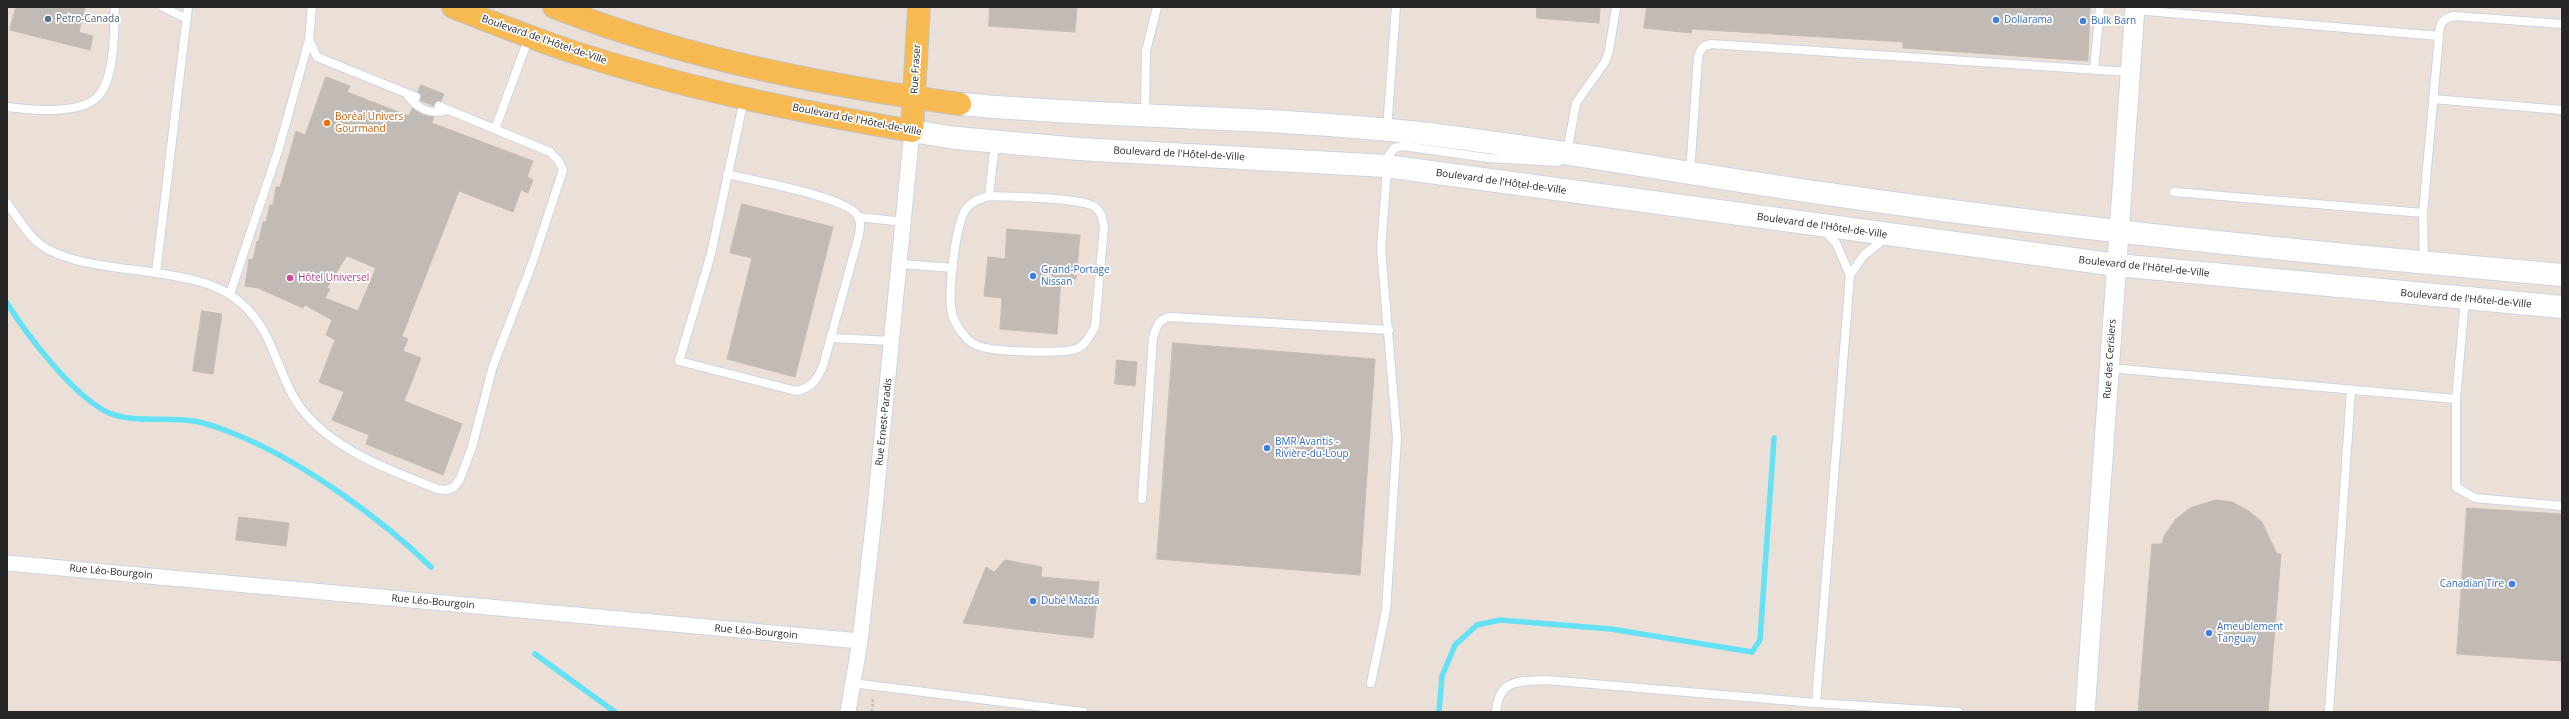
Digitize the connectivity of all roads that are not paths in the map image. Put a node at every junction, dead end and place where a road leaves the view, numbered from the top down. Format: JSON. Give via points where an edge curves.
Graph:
{"nodes":[{"id":1,"x":115,"y":7,"type":"edge"},
{"id":2,"x":163,"y":7,"type":"edge"},
{"id":3,"x":188,"y":7,"type":"edge"},
{"id":4,"x":312,"y":7,"type":"edge"},
{"id":5,"x":453,"y":7,"type":"edge"},
{"id":6,"x":554,"y":7,"type":"edge"},
{"id":7,"x":919,"y":7,"type":"edge"},
{"id":8,"x":1157,"y":7,"type":"edge"},
{"id":9,"x":1396,"y":7,"type":"edge"},
{"id":10,"x":1616,"y":7,"type":"edge"},
{"id":11,"x":2100,"y":7,"type":"edge"},
{"id":12,"x":2205,"y":7,"type":"edge"},
{"id":13,"x":2135,"y":8,"type":"edge"},
{"id":14,"x":2204,"y":16,"type":"junction"},
{"id":15,"x":185,"y":18,"type":"junction"},
{"id":16,"x":2562,"y":24,"type":"edge"},
{"id":17,"x":2439,"y":36,"type":"junction"},
{"id":18,"x":529,"y":37,"type":"junction"},
{"id":19,"x":309,"y":40,"type":"junction"},
{"id":20,"x":2094,"y":70,"type":"junction"},
{"id":21,"x":2130,"y":72,"type":"junction"},
{"id":22,"x":406,"y":94,"type":"junction"},
{"id":23,"x":416,"y":97,"type":"dead end"},
{"id":24,"x":744,"y":98,"type":"junction"},
{"id":25,"x":914,"y":98,"type":"junction"},
{"id":26,"x":2433,"y":99,"type":"junction"},
{"id":27,"x":439,"y":106,"type":"dead end"},
{"id":28,"x":7,"y":107,"type":"edge"},
{"id":29,"x":448,"y":110,"type":"junction"},
{"id":30,"x":2562,"y":110,"type":"edge"},
{"id":31,"x":1145,"y":116,"type":"junction"},
{"id":32,"x":495,"y":129,"type":"junction"},
{"id":33,"x":1387,"y":130,"type":"junction"},
{"id":34,"x":912,"y":131,"type":"junction"},
{"id":35,"x":995,"y":142,"type":"junction"},
{"id":36,"x":1567,"y":154,"type":"junction"},
{"id":37,"x":1617,"y":162,"type":"junction"},
{"id":38,"x":1386,"y":166,"type":"junction"},
{"id":39,"x":1690,"y":173,"type":"junction"},
{"id":40,"x":727,"y":174,"type":"junction"},
{"id":41,"x":2174,"y":192,"type":"dead end"},
{"id":42,"x":989,"y":196,"type":"junction"},
{"id":43,"x":7,"y":203,"type":"edge"},
{"id":44,"x":2423,"y":213,"type":"junction"},
{"id":45,"x":858,"y":217,"type":"junction"},
{"id":46,"x":904,"y":222,"type":"junction"},
{"id":47,"x":1820,"y":226,"type":"junction"},
{"id":48,"x":2119,"y":233,"type":"junction"},
{"id":49,"x":1889,"y":236,"type":"junction"},
{"id":50,"x":2424,"y":263,"type":"junction"},
{"id":51,"x":900,"y":264,"type":"junction"},
{"id":52,"x":2116,"y":265,"type":"junction"},
{"id":53,"x":953,"y":268,"type":"junction"},
{"id":54,"x":156,"y":272,"type":"junction"},
{"id":55,"x":1850,"y":275,"type":"junction"},
{"id":56,"x":2562,"y":275,"type":"edge"},
{"id":57,"x":230,"y":294,"type":"junction"},
{"id":58,"x":2465,"y":299,"type":"junction"},
{"id":59,"x":2562,"y":307,"type":"edge"},
{"id":60,"x":1389,"y":330,"type":"junction"},
{"id":61,"x":831,"y":338,"type":"junction"},
{"id":62,"x":892,"y":341,"type":"junction"},
{"id":63,"x":2109,"y":368,"type":"junction"},
{"id":64,"x":2351,"y":390,"type":"junction"},
{"id":65,"x":2456,"y":399,"type":"junction"},
{"id":66,"x":1142,"y":499,"type":"dead end"},
{"id":67,"x":2562,"y":506,"type":"edge"},
{"id":68,"x":7,"y":563,"type":"edge"},
{"id":69,"x":860,"y":641,"type":"junction"},
{"id":70,"x":852,"y":683,"type":"junction"},
{"id":71,"x":1371,"y":683,"type":"dead end"},
{"id":72,"x":1816,"y":703,"type":"junction"},
{"id":73,"x":848,"y":712,"type":"edge"},
{"id":74,"x":1083,"y":712,"type":"edge"},
{"id":75,"x":1496,"y":712,"type":"edge"},
{"id":76,"x":1958,"y":712,"type":"edge"},
{"id":77,"x":2085,"y":712,"type":"edge"},
{"id":78,"x":2329,"y":712,"type":"edge"}],
"edges":[{"from":1,"to":28,"type":"lane","via":[[110,65],[100,94],[86,104],[62,110]]},
{"from":2,"to":15,"type":"lane"},
{"from":3,"to":15,"type":"lane"},
{"from":4,"to":19,"type":"lane"},
{"from":5,"to":18,"type":"main road","name":"Boulevard de l'Hôtel-de-Ville"},
{"from":6,"to":25,"type":"main road","via":[[620,31],[738,64]]},
{"from":7,"to":25,"type":"main road","name":"Rue Fraser"},
{"from":8,"to":31,"type":"lane","via":[[1146,51]]},
{"from":9,"to":33,"type":"lane"},
{"from":10,"to":36,"type":"lane","via":[[1605,62],[1576,103]]},
{"from":11,"to":20,"type":"lane"},
{"from":12,"to":14,"type":"lane"},
{"from":13,"to":14,"type":"lane"},
{"from":13,"to":21,"type":"street","name":"Rue des Cerisiers"},
{"from":14,"to":17,"type":"lane"},
{"from":15,"to":54,"type":"lane"},
{"from":16,"to":17,"type":"lane","via":[[2454,16],[2440,23]]},
{"from":17,"to":26,"type":"lane"},
{"from":18,"to":24,"type":"main road","name":"Boulevard de l'Hôtel-de-Ville","via":[[604,61]]},
{"from":18,"to":32,"type":"lane"},
{"from":19,"to":22,"type":"lane","via":[[317,57]]},
{"from":19,"to":57,"type":"lane","via":[[279,148]]},
{"from":20,"to":21,"type":"lane"},
{"from":20,"to":39,"type":"lane","via":[[1712,44],[1704,46],[1699,50],[1698,58]]},
{"from":21,"to":48,"type":"street","name":"Rue des Cerisiers"},
{"from":22,"to":23,"type":"lane"},
{"from":22,"to":29,"type":"lane","via":[[413,104],[436,114]]},
{"from":24,"to":34,"type":"main road","name":"Boulevard de l'Hôtel-de-Ville"},
{"from":24,"to":40,"type":"lane"},
{"from":25,"to":31,"type":"main road","via":[[1072,113]]},
{"from":25,"to":34,"type":"main road","name":"Rue Fraser"},
{"from":26,"to":30,"type":"lane"},
{"from":26,"to":44,"type":"lane"},
{"from":27,"to":29,"type":"lane"},
{"from":29,"to":32,"type":"lane"},
{"from":31,"to":33,"type":"main road","via":[[1273,121]]},
{"from":32,"to":57,"type":"lane","via":[[550,152],[563,170],[532,264],[493,366],[472,447],[454,487],[447,490],[437,489],[366,458],[322,430],[304,412],[290,390],[262,328]]},
{"from":33,"to":36,"type":"main road","via":[[1463,138]]},
{"from":34,"to":35,"type":"main road","name":"Boulevard de l'Hôtel-de-Ville"},
{"from":34,"to":46,"type":"street","name":"Rue Ernest-Paradis"},
{"from":35,"to":38,"type":"main road","name":"Boulevard de l'Hôtel-de-Ville"},
{"from":35,"to":42,"type":"lane"},
{"from":36,"to":37,"type":"main road"},
{"from":37,"to":38,"type":"lane","via":[[1523,161],[1398,146],[1390,151]]},
{"from":37,"to":39,"type":"main road"},
{"from":38,"to":47,"type":"main road","name":"Boulevard de l'Hôtel-de-Ville"},
{"from":38,"to":60,"type":"lane","via":[[1381,243]]},
{"from":39,"to":48,"type":"main road","via":[[1822,194]]},
{"from":40,"to":45,"type":"lane","via":[[836,200],[850,208]]},
{"from":40,"to":61,"type":"lane","via":[[711,254],[679,361],[796,391],[806,389],[816,382]]},
{"from":41,"to":44,"type":"lane"},
{"from":42,"to":53,"type":"lane","via":[[975,201],[966,210],[958,232]]},
{"from":42,"to":53,"type":"lane","via":[[1078,202],[1094,206],[1101,214],[1104,226],[1095,327],[1088,339],[1077,349],[1057,353],[976,345],[964,336],[951,309]]},
{"from":43,"to":54,"type":"lane","via":[[36,240],[50,251],[96,263]]},
{"from":44,"to":50,"type":"lane"},
{"from":45,"to":46,"type":"lane"},
{"from":45,"to":61,"type":"lane","via":[[861,224],[859,235]]},
{"from":46,"to":51,"type":"street","name":"Rue Ernest-Paradis"},
{"from":47,"to":49,"type":"main road","name":"Boulevard de l'Hôtel-de-Ville"},
{"from":47,"to":55,"type":"lane","via":[[1836,243]]},
{"from":48,"to":50,"type":"main road"},
{"from":48,"to":52,"type":"street","name":"Rue des Cerisiers"},
{"from":49,"to":52,"type":"main road","name":"Boulevard de l'Hôtel-de-Ville"},
{"from":49,"to":55,"type":"lane","via":[[1864,255]]},
{"from":50,"to":56,"type":"main road"},
{"from":51,"to":53,"type":"lane"},
{"from":51,"to":62,"type":"street","name":"Rue Ernest-Paradis"},
{"from":52,"to":58,"type":"main road","name":"Boulevard de l'Hôtel-de-Ville"},
{"from":52,"to":63,"type":"street","name":"Rue des Cerisiers"},
{"from":54,"to":57,"type":"lane","via":[[199,280]]},
{"from":55,"to":72,"type":"lane"},
{"from":58,"to":59,"type":"main road","name":"Boulevard de l'Hôtel-de-Ville"},
{"from":58,"to":65,"type":"lane"},
{"from":60,"to":66,"type":"lane","via":[[1171,317],[1161,320],[1153,338]]},
{"from":60,"to":71,"type":"lane","via":[[1397,438],[1386,611]]},
{"from":61,"to":62,"type":"lane"},
{"from":62,"to":69,"type":"street","name":"Rue Ernest-Paradis"},
{"from":63,"to":64,"type":"lane"},
{"from":63,"to":77,"type":"street","name":"Rue des Cerisiers"},
{"from":64,"to":65,"type":"lane"},
{"from":64,"to":78,"type":"lane"},
{"from":65,"to":67,"type":"lane","via":[[2456,487],[2475,498]]},
{"from":68,"to":69,"type":"street","name":"Rue Léo-Bourgoin"},
{"from":69,"to":70,"type":"street","name":"Rue Ernest-Paradis"},
{"from":70,"to":73,"type":"street","name":"Rue Ernest-Paradis"},
{"from":70,"to":74,"type":"lane"},
{"from":72,"to":75,"type":"lane","via":[[1546,680],[1513,682],[1503,689],[1497,700]]},
{"from":72,"to":76,"type":"lane"}]}
